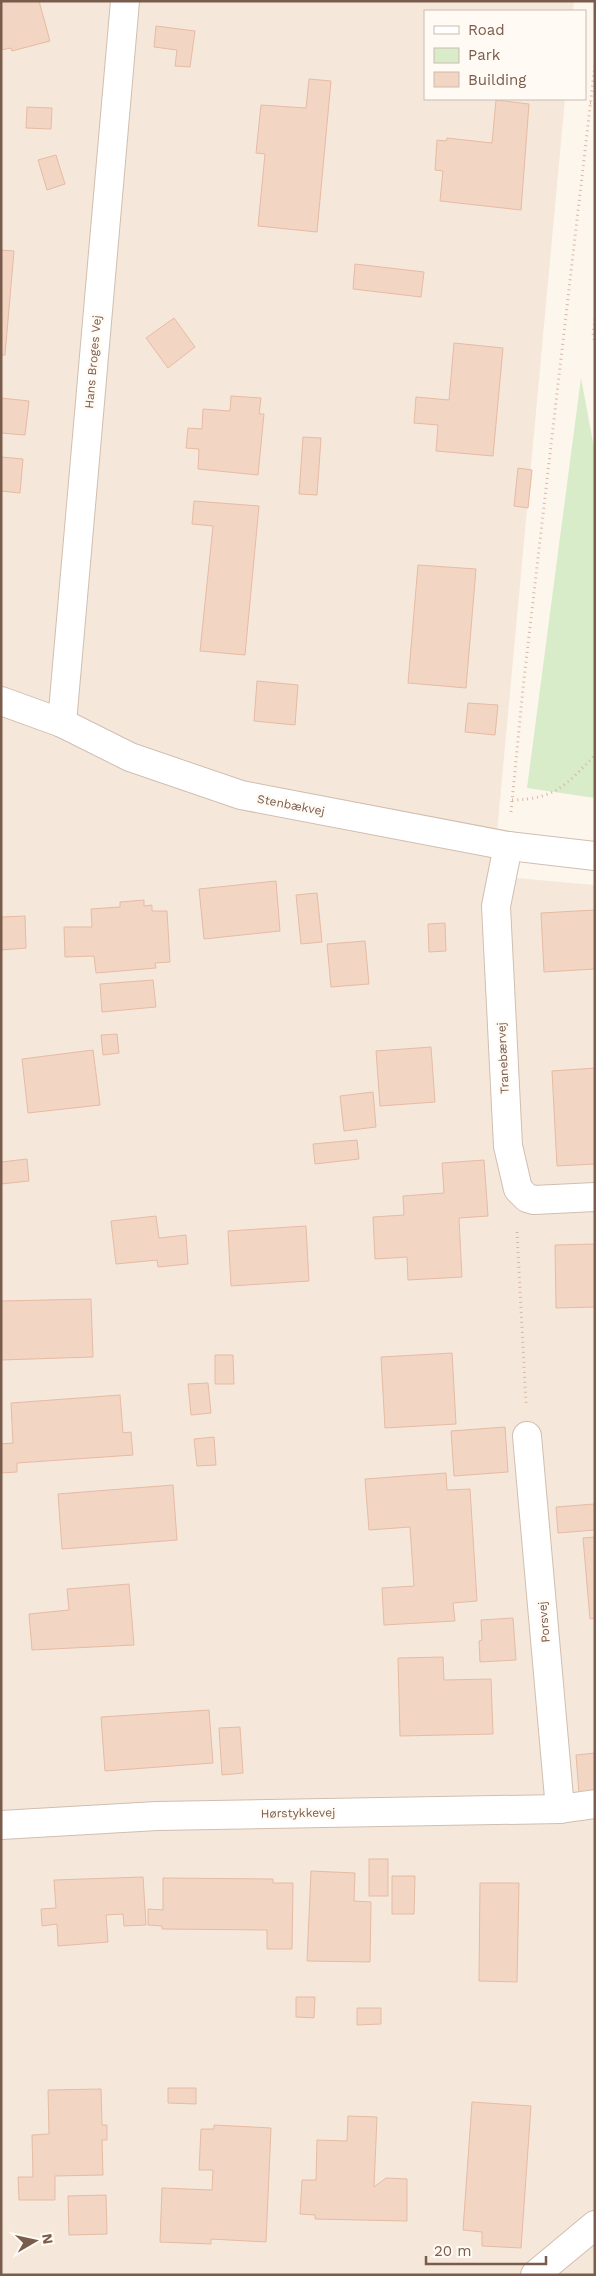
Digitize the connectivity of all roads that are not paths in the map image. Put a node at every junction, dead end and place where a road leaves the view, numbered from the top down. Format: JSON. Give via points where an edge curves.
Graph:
{"nodes":[{"id":1,"x":125,"y":1,"type":"edge"},
{"id":2,"x":1,"y":701,"type":"edge"},
{"id":3,"x":62,"y":724,"type":"junction"},
{"id":4,"x":508,"y":846,"type":"junction"},
{"id":5,"x":595,"y":856,"type":"edge"},
{"id":6,"x":595,"y":1197,"type":"edge"},
{"id":7,"x":528,"y":1436,"type":"road end"},
{"id":8,"x":595,"y":1804,"type":"edge"},
{"id":9,"x":560,"y":1809,"type":"junction"},
{"id":10,"x":1,"y":1825,"type":"edge"},
{"id":11,"x":595,"y":2225,"type":"edge"},
{"id":12,"x":535,"y":2275,"type":"edge"}],
"edges":[{"from":1,"to":3,"type":"street","name":"Hans Broges Vej"},
{"from":2,"to":3,"type":"street","name":"Stenbækvej"},
{"from":3,"to":4,"type":"street","name":"Stenbækvej","via":[[130,757],[241,795]]},
{"from":4,"to":5,"type":"street","name":"Stenbækvej"},
{"from":4,"to":6,"type":"street","name":"Tranebærvej","via":[[496,906],[507,1139],[514,1180],[518,1189],[534,1200]]},
{"from":7,"to":9,"type":"street","name":"Porsvej"},
{"from":8,"to":9,"type":"street","name":"Hørstykkevej"},
{"from":9,"to":10,"type":"street","name":"Hørstykkevej","via":[[156,1816]]},
{"from":11,"to":12,"type":"street"}]}
